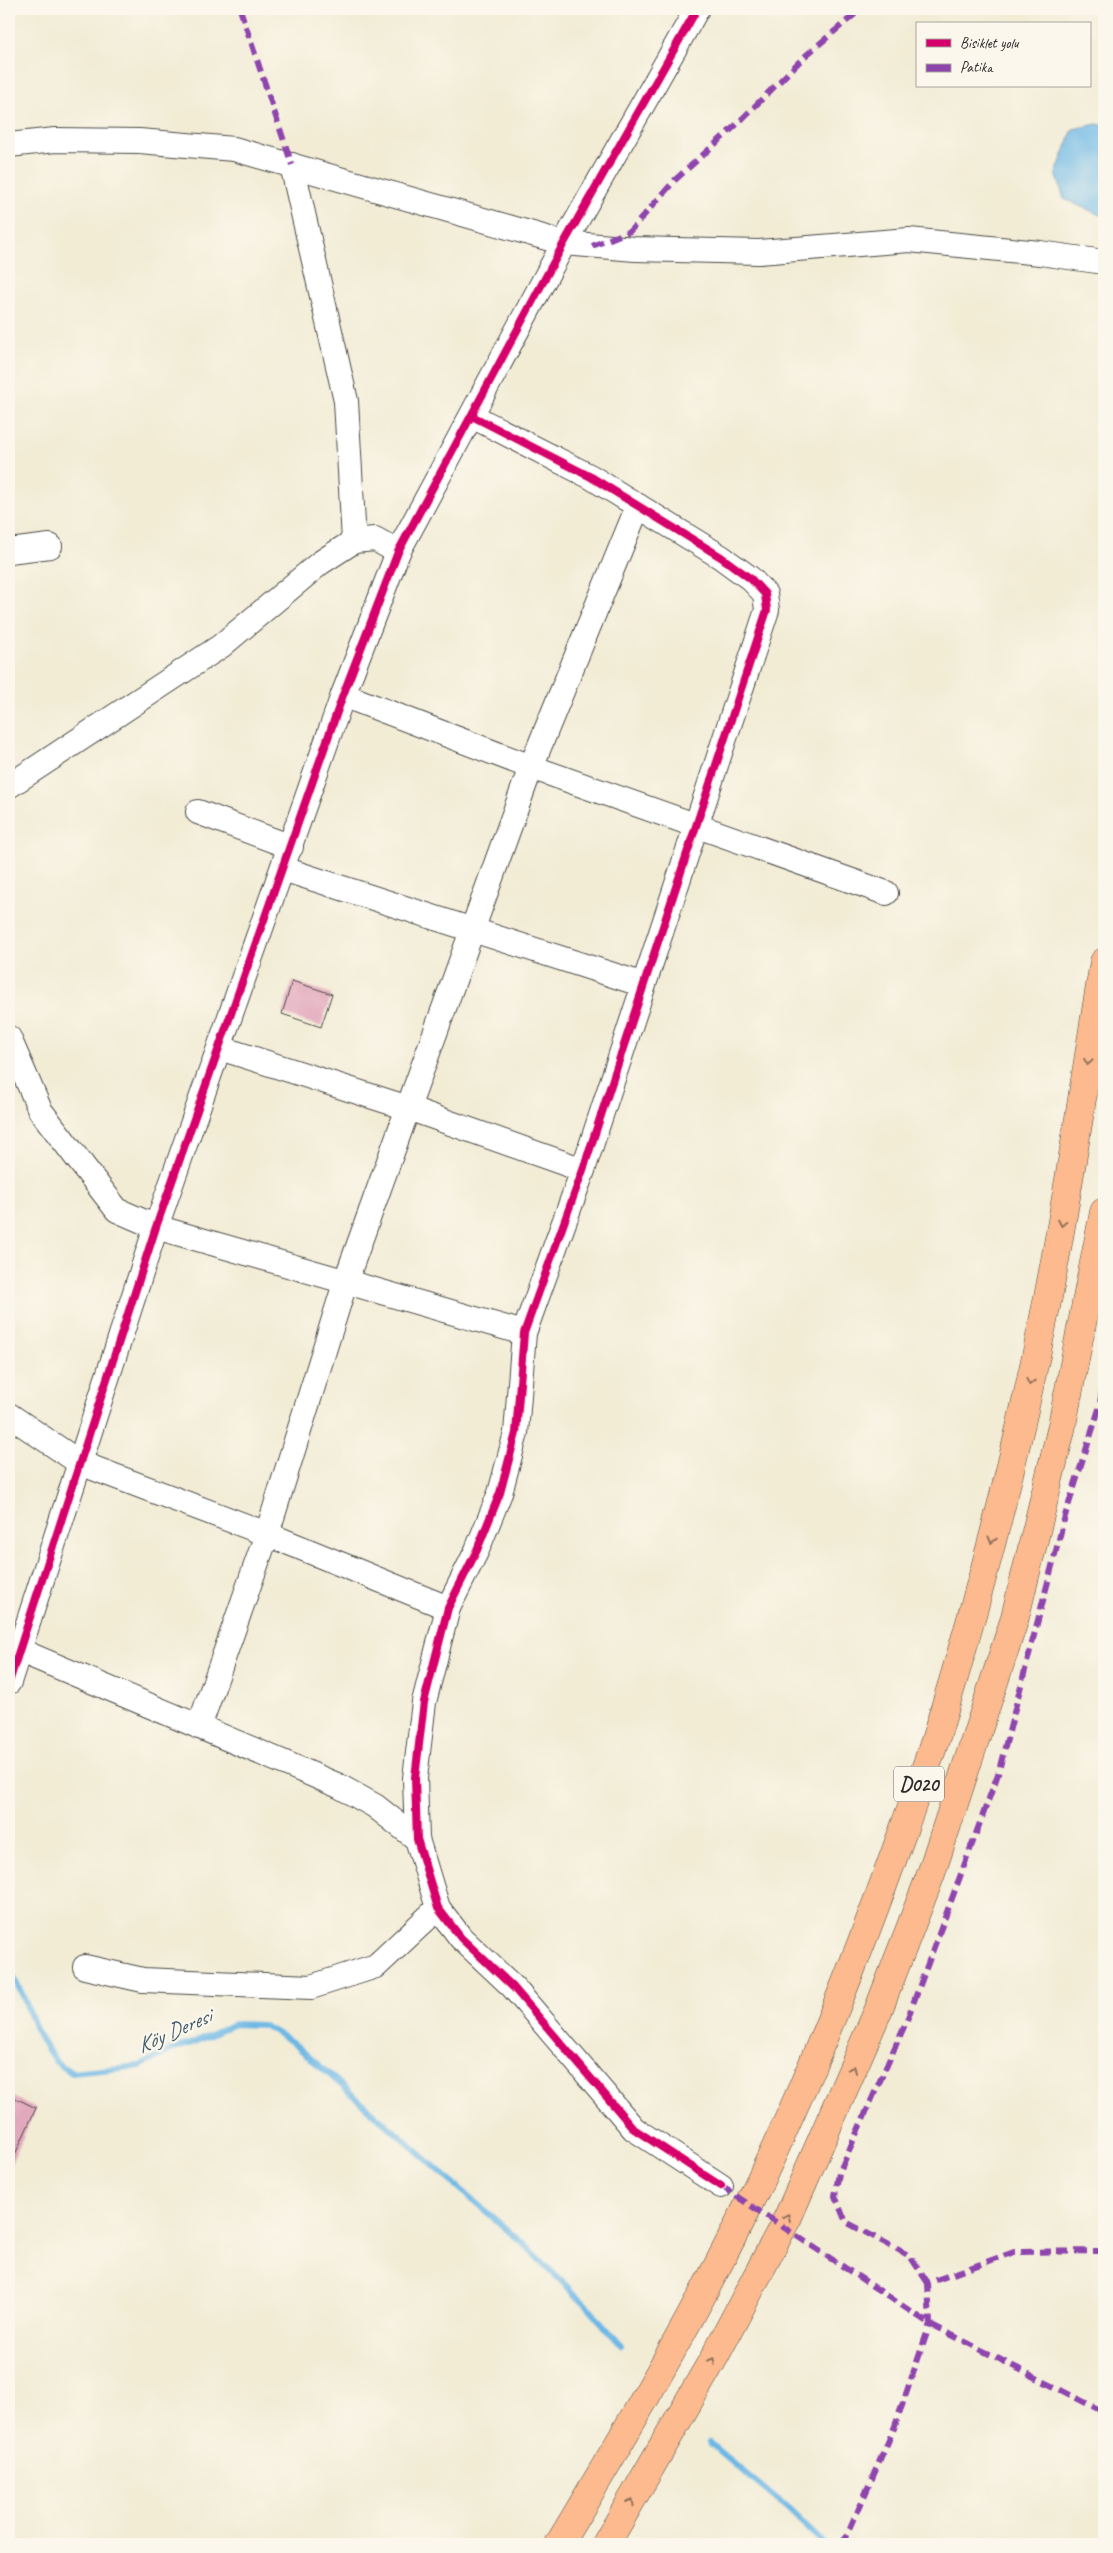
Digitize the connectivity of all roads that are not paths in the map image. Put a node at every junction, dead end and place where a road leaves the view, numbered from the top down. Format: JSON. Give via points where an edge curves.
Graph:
{"nodes":[{"id":1,"x":696,"y":9,"type":"edge"},
{"id":2,"x":9,"y":145,"type":"edge"},
{"id":3,"x":292,"y":165,"type":"junction"},
{"id":4,"x":564,"y":243,"type":"junction"},
{"id":5,"x":1104,"y":262,"type":"edge"},
{"id":6,"x":472,"y":416,"type":"junction"},
{"id":7,"x":638,"y":506,"type":"junction"},
{"id":8,"x":354,"y":541,"type":"junction"},
{"id":9,"x":50,"y":546,"type":"dead end"},
{"id":10,"x":9,"y":551,"type":"edge"},
{"id":11,"x":398,"y":552,"type":"junction"},
{"id":12,"x":343,"y":695,"type":"junction"},
{"id":13,"x":531,"y":767,"type":"junction"},
{"id":14,"x":9,"y":786,"type":"edge"},
{"id":15,"x":198,"y":812,"type":"dead end"},
{"id":16,"x":697,"y":826,"type":"junction"},
{"id":17,"x":287,"y":858,"type":"junction"},
{"id":18,"x":886,"y":893,"type":"dead end"},
{"id":19,"x":473,"y":930,"type":"junction"},
{"id":20,"x":1104,"y":962,"type":"edge"},
{"id":21,"x":644,"y":985,"type":"junction"},
{"id":22,"x":9,"y":1038,"type":"edge"},
{"id":23,"x":220,"y":1048,"type":"junction"},
{"id":24,"x":408,"y":1108,"type":"junction"},
{"id":25,"x":583,"y":1170,"type":"junction"},
{"id":26,"x":1104,"y":1212,"type":"edge"},
{"id":27,"x":156,"y":1227,"type":"junction"},
{"id":28,"x":346,"y":1280,"type":"junction"},
{"id":29,"x":524,"y":1333,"type":"junction"},
{"id":30,"x":9,"y":1416,"type":"edge"},
{"id":31,"x":80,"y":1463,"type":"junction"},
{"id":32,"x":267,"y":1534,"type":"junction"},
{"id":33,"x":448,"y":1608,"type":"junction"},
{"id":34,"x":14,"y":1648,"type":"edge"},
{"id":35,"x":9,"y":1682,"type":"edge"},
{"id":36,"x":199,"y":1727,"type":"junction"},
{"id":37,"x":417,"y":1839,"type":"junction"},
{"id":38,"x":438,"y":1908,"type":"junction"},
{"id":39,"x":85,"y":1967,"type":"dead end"},
{"id":40,"x":721,"y":2186,"type":"dead end"},
{"id":41,"x":559,"y":2544,"type":"edge"},
{"id":42,"x":606,"y":2544,"type":"edge"}],
"edges":[{"from":1,"to":4,"type":"street"},
{"from":2,"to":3,"type":"street","via":[[55,140],[139,141],[234,149]]},
{"from":3,"to":4,"type":"street"},
{"from":3,"to":8,"type":"street","via":[[346,401]]},
{"from":4,"to":5,"type":"street","via":[[635,249],[759,252],[909,240]]},
{"from":4,"to":6,"type":"street"},
{"from":6,"to":7,"type":"street","via":[[591,477]]},
{"from":6,"to":11,"type":"street"},
{"from":7,"to":13,"type":"street"},
{"from":7,"to":16,"type":"street","via":[[721,557],[765,594],[767,610]]},
{"from":8,"to":11,"type":"street","via":[[375,539]]},
{"from":8,"to":14,"type":"street","via":[[320,563],[221,646]]},
{"from":9,"to":10,"type":"street"},
{"from":11,"to":12,"type":"street"},
{"from":12,"to":13,"type":"street"},
{"from":12,"to":17,"type":"street"},
{"from":13,"to":16,"type":"street"},
{"from":13,"to":19,"type":"street"},
{"from":15,"to":17,"type":"street"},
{"from":16,"to":18,"type":"street"},
{"from":16,"to":21,"type":"street"},
{"from":17,"to":19,"type":"street"},
{"from":17,"to":23,"type":"street"},
{"from":19,"to":21,"type":"street"},
{"from":19,"to":24,"type":"street"},
{"from":20,"to":41,"type":"highway","number":"D020","one_way":true,"via":[[1064,1208],[1033,1370],[983,1573],[939,1730],[876,1906],[767,2166],[645,2398]]},
{"from":21,"to":25,"type":"street"},
{"from":22,"to":27,"type":"street","via":[[40,1110],[117,1210]]},
{"from":23,"to":24,"type":"street"},
{"from":23,"to":27,"type":"street"},
{"from":24,"to":25,"type":"street"},
{"from":24,"to":28,"type":"street"},
{"from":25,"to":29,"type":"street"},
{"from":42,"to":26,"type":"highway","number":"D020","one_way":true,"via":[[716,2356],[788,2217],[878,2011],[931,1874],[1014,1621],[1063,1421]]},
{"from":27,"to":28,"type":"street"},
{"from":27,"to":31,"type":"street"},
{"from":28,"to":29,"type":"street"},
{"from":28,"to":32,"type":"street"},
{"from":29,"to":33,"type":"street","via":[[516,1433],[500,1493],[478,1550]]},
{"from":30,"to":31,"type":"street"},
{"from":31,"to":32,"type":"street"},
{"from":31,"to":34,"type":"street"},
{"from":32,"to":33,"type":"street"},
{"from":32,"to":36,"type":"street"},
{"from":33,"to":37,"type":"street","via":[[424,1702],[415,1778]]},
{"from":34,"to":35,"type":"street"},
{"from":34,"to":36,"type":"street"},
{"from":36,"to":37,"type":"street","via":[[339,1786],[375,1806]]},
{"from":37,"to":38,"type":"street"},
{"from":38,"to":39,"type":"street","via":[[376,1966],[311,1987],[144,1980]]},
{"from":38,"to":40,"type":"street","via":[[462,1938],[513,1987],[634,2129]]}]}
